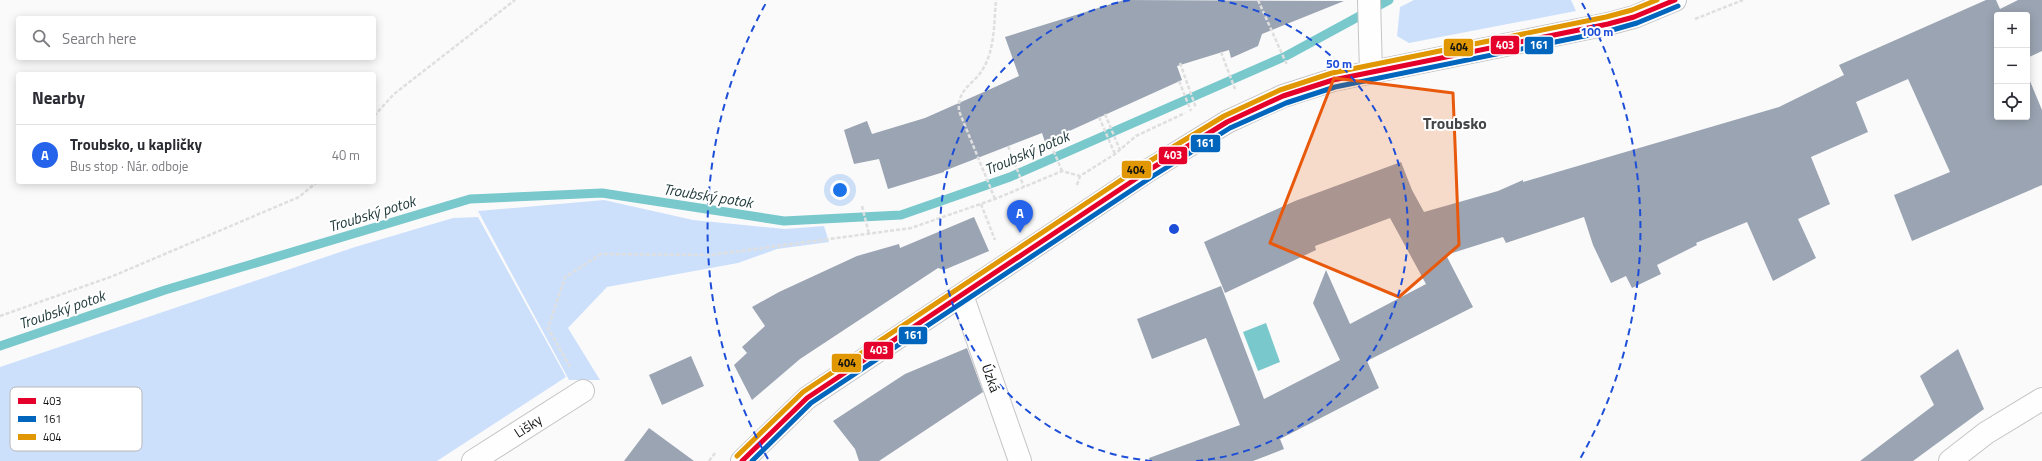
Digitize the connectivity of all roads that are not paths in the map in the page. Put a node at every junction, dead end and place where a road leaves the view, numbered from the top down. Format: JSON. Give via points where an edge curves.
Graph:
{"nodes":[{"id":1,"x":1369,"y":0,"type":"edge"},
{"id":2,"x":1675,"y":0,"type":"edge"},
{"id":3,"x":1371,"y":72,"type":"junction"},
{"id":4,"x":962,"y":295,"type":"junction"},
{"id":5,"x":583,"y":391,"type":"road end"},
{"id":6,"x":2042,"y":399,"type":"edge"},
{"id":7,"x":473,"y":461,"type":"edge"},
{"id":8,"x":742,"y":461,"type":"edge"},
{"id":9,"x":1020,"y":461,"type":"edge"},
{"id":10,"x":1950,"y":461,"type":"edge"}],
"edges":[{"from":1,"to":3,"type":"street"},
{"from":2,"to":3,"type":"street","via":[[1634,17],[1608,24]]},
{"from":3,"to":4,"type":"street","via":[[1333,80],[1283,96],[1227,122],[1149,170]]},
{"from":4,"to":8,"type":"street","via":[[807,398]]},
{"from":4,"to":9,"type":"street","name":"Úzká"},
{"from":5,"to":7,"type":"street","name":"Lišky"},
{"from":6,"to":10,"type":"street","via":[[1986,433]]}]}
